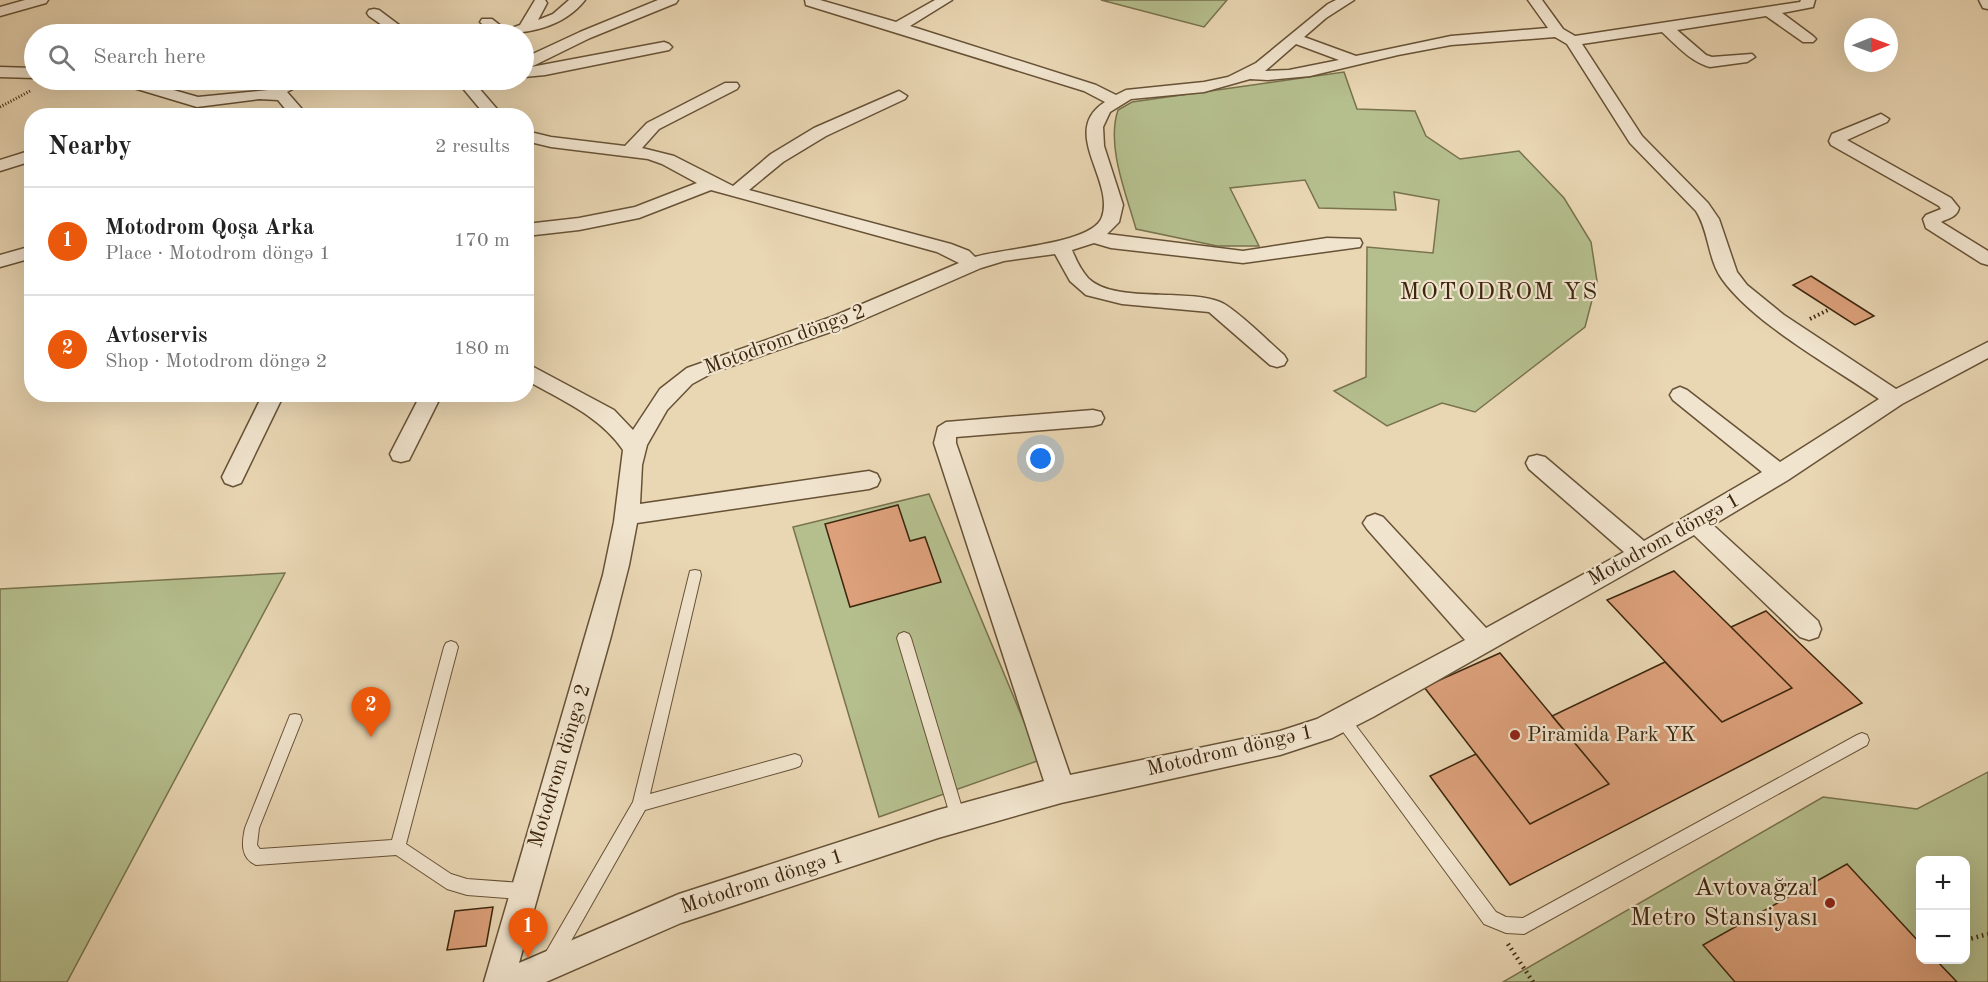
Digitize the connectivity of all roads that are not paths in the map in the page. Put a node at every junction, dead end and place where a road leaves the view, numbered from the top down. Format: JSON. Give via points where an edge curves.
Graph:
{"nodes":[{"id":1,"x":40,"y":0,"type":"edge"},
{"id":2,"x":578,"y":0,"type":"edge"},
{"id":3,"x":640,"y":0,"type":"edge"},
{"id":4,"x":671,"y":0,"type":"edge"},
{"id":5,"x":945,"y":0,"type":"edge"},
{"id":6,"x":1535,"y":0,"type":"edge"},
{"id":7,"x":1808,"y":0,"type":"edge"},
{"id":8,"x":1986,"y":0,"type":"edge"},
{"id":9,"x":1344,"y":1,"type":"edge"},
{"id":10,"x":811,"y":2,"type":"dead end"},
{"id":11,"x":540,"y":3,"type":"dead end"},
{"id":12,"x":1988,"y":5,"type":"edge"},
{"id":13,"x":1768,"y":11,"type":"junction"},
{"id":14,"x":0,"y":12,"type":"edge"},
{"id":15,"x":374,"y":14,"type":"dead end"},
{"id":16,"x":633,"y":14,"type":"junction"},
{"id":17,"x":487,"y":22,"type":"dead end"},
{"id":18,"x":389,"y":24,"type":"edge"},
{"id":19,"x":490,"y":24,"type":"edge"},
{"id":20,"x":528,"y":24,"type":"edge"},
{"id":21,"x":534,"y":25,"type":"edge"},
{"id":22,"x":898,"y":27,"type":"junction"},
{"id":23,"x":1665,"y":27,"type":"junction"},
{"id":24,"x":1566,"y":36,"type":"junction"},
{"id":25,"x":1296,"y":39,"type":"junction"},
{"id":26,"x":1808,"y":39,"type":"dead end"},
{"id":27,"x":664,"y":47,"type":"dead end"},
{"id":28,"x":1747,"y":57,"type":"dead end"},
{"id":29,"x":534,"y":59,"type":"edge"},
{"id":30,"x":1355,"y":61,"type":"junction"},
{"id":31,"x":534,"y":71,"type":"edge"},
{"id":32,"x":0,"y":72,"type":"edge"},
{"id":33,"x":1249,"y":74,"type":"junction"},
{"id":34,"x":24,"y":78,"type":"edge"},
{"id":35,"x":731,"y":86,"type":"dead end"},
{"id":36,"x":157,"y":90,"type":"edge"},
{"id":37,"x":279,"y":90,"type":"edge"},
{"id":38,"x":477,"y":90,"type":"edge"},
{"id":39,"x":272,"y":94,"type":"junction"},
{"id":40,"x":899,"y":96,"type":"dead end"},
{"id":41,"x":1114,"y":100,"type":"junction"},
{"id":42,"x":197,"y":102,"type":"junction"},
{"id":43,"x":188,"y":108,"type":"edge"},
{"id":44,"x":294,"y":108,"type":"edge"},
{"id":45,"x":490,"y":108,"type":"edge"},
{"id":46,"x":1881,"y":119,"type":"dead end"},
{"id":47,"x":534,"y":138,"type":"edge"},
{"id":48,"x":630,"y":152,"type":"junction"},
{"id":49,"x":24,"y":158,"type":"edge"},
{"id":50,"x":0,"y":166,"type":"edge"},
{"id":51,"x":710,"y":184,"type":"junction"},
{"id":52,"x":735,"y":193,"type":"junction"},
{"id":53,"x":534,"y":229,"type":"edge"},
{"id":54,"x":1093,"y":236,"type":"junction"},
{"id":55,"x":1353,"y":243,"type":"dead end"},
{"id":56,"x":1060,"y":245,"type":"junction"},
{"id":57,"x":24,"y":254,"type":"edge"},
{"id":58,"x":1988,"y":259,"type":"edge"},
{"id":59,"x":0,"y":261,"type":"edge"},
{"id":60,"x":972,"y":264,"type":"junction"},
{"id":61,"x":1988,"y":349,"type":"edge"},
{"id":62,"x":1277,"y":360,"type":"dead end"},
{"id":63,"x":534,"y":375,"type":"edge"},
{"id":64,"x":1680,"y":395,"type":"dead end"},
{"id":65,"x":1895,"y":399,"type":"junction"},
{"id":66,"x":270,"y":402,"type":"edge"},
{"id":67,"x":428,"y":402,"type":"edge"},
{"id":68,"x":1093,"y":418,"type":"dead end"},
{"id":69,"x":634,"y":448,"type":"junction"},
{"id":70,"x":401,"y":454,"type":"dead end"},
{"id":71,"x":1537,"y":463,"type":"dead end"},
{"id":72,"x":1780,"y":474,"type":"junction"},
{"id":73,"x":233,"y":477,"type":"dead end"},
{"id":74,"x":869,"y":480,"type":"dead end"},
{"id":75,"x":627,"y":515,"type":"junction"},
{"id":76,"x":1695,"y":522,"type":"junction"},
{"id":77,"x":1375,"y":523,"type":"dead end"},
{"id":78,"x":1641,"y":552,"type":"junction"},
{"id":79,"x":695,"y":575,"type":"dead end"},
{"id":80,"x":1809,"y":629,"type":"dead end"},
{"id":81,"x":904,"y":638,"type":"dead end"},
{"id":82,"x":1482,"y":641,"type":"junction"},
{"id":83,"x":451,"y":647,"type":"dead end"},
{"id":84,"x":295,"y":720,"type":"dead end"},
{"id":85,"x":1342,"y":720,"type":"junction"},
{"id":86,"x":1862,"y":740,"type":"dead end"},
{"id":87,"x":795,"y":761,"type":"dead end"},
{"id":88,"x":1061,"y":790,"type":"junction"},
{"id":89,"x":640,"y":804,"type":"junction"},
{"id":90,"x":957,"y":819,"type":"junction"},
{"id":91,"x":398,"y":847,"type":"junction"},
{"id":92,"x":522,"y":891,"type":"junction"},
{"id":93,"x":548,"y":965,"type":"junction"},
{"id":94,"x":499,"y":982,"type":"edge"},
{"id":95,"x":514,"y":982,"type":"edge"}],
"edges":[{"from":1,"to":14,"type":"street"},
{"from":2,"to":21,"type":"street","via":[[558,17]]},
{"from":3,"to":16,"type":"street","via":[[632,5]]},
{"from":4,"to":16,"type":"street"},
{"from":5,"to":22,"type":"street"},
{"from":6,"to":24,"type":"street"},
{"from":7,"to":13,"type":"street","via":[[1802,6]]},
{"from":8,"to":12,"type":"street"},
{"from":9,"to":25,"type":"street","via":[[1320,15]]},
{"from":10,"to":22,"type":"street"},
{"from":11,"to":20,"type":"street"},
{"from":13,"to":23,"type":"street"},
{"from":13,"to":26,"type":"street"},
{"from":15,"to":18,"type":"street"},
{"from":16,"to":29,"type":"street"},
{"from":17,"to":19,"type":"street"},
{"from":22,"to":41,"type":"street","via":[[1090,88]]},
{"from":23,"to":24,"type":"street"},
{"from":23,"to":28,"type":"street","via":[[1710,62]]},
{"from":24,"to":30,"type":"street","via":[[1460,39]]},
{"from":24,"to":65,"type":"street","via":[[1628,128],[1702,207],[1710,219],[1728,274],[1740,289],[1777,320]]},
{"from":25,"to":30,"type":"street"},
{"from":25,"to":33,"type":"street"},
{"from":27,"to":31,"type":"street"},
{"from":30,"to":33,"type":"street","via":[[1272,76]]},
{"from":32,"to":34,"type":"street"},
{"from":33,"to":41,"type":"street","via":[[1230,82],[1138,93]]},
{"from":35,"to":48,"type":"street","via":[[653,126]]},
{"from":36,"to":42,"type":"street"},
{"from":37,"to":39,"type":"street"},
{"from":38,"to":45,"type":"street"},
{"from":39,"to":42,"type":"street"},
{"from":39,"to":44,"type":"street","via":[[288,99]]},
{"from":40,"to":52,"type":"street","via":[[820,132],[777,158]]},
{"from":41,"to":54,"type":"street","name":"Motodrom döngə 2","via":[[1095,122],[1093,137],[1116,209],[1112,221]]},
{"from":42,"to":43,"type":"street"},
{"from":46,"to":58,"type":"street","via":[[1837,141],[1945,202],[1949,212],[1932,219],[1932,224]]},
{"from":47,"to":48,"type":"street"},
{"from":48,"to":51,"type":"street","via":[[668,160]]},
{"from":49,"to":50,"type":"street"},
{"from":51,"to":52,"type":"street"},
{"from":51,"to":53,"type":"street","via":[[639,213]]},
{"from":52,"to":60,"type":"street","via":[[944,248]]},
{"from":54,"to":55,"type":"street","via":[[1111,242],[1243,256]]},
{"from":54,"to":56,"type":"street","name":"Motodrom döngə 2"},
{"from":56,"to":60,"type":"street","name":"Motodrom döngə 2"},
{"from":56,"to":62,"type":"street","via":[[1086,287],[1109,295],[1215,307]]},
{"from":57,"to":59,"type":"street"},
{"from":60,"to":69,"type":"street","name":"Motodrom döngə 2","via":[[852,317],[691,374],[669,392]]},
{"from":61,"to":65,"type":"street","name":"Motodrom döngə 1"},
{"from":63,"to":69,"type":"street","via":[[606,416]]},
{"from":64,"to":72,"type":"street"},
{"from":65,"to":72,"type":"street","name":"Motodrom döngə 1"},
{"from":66,"to":73,"type":"street"},
{"from":67,"to":70,"type":"street"},
{"from":68,"to":88,"type":"street","via":[[954,428],[946,433],[945,442]]},
{"from":69,"to":75,"type":"street","name":"Motodrom döngə 2"},
{"from":71,"to":78,"type":"street"},
{"from":72,"to":76,"type":"street","name":"Motodrom döngə 1"},
{"from":74,"to":75,"type":"street"},
{"from":75,"to":92,"type":"street","name":"Motodrom döngə 2","via":[[598,641]]},
{"from":76,"to":78,"type":"street","name":"Motodrom döngə 1"},
{"from":76,"to":80,"type":"street"},
{"from":77,"to":82,"type":"street"},
{"from":78,"to":82,"type":"street","name":"Motodrom döngə 1"},
{"from":79,"to":89,"type":"lane"},
{"from":81,"to":90,"type":"lane"},
{"from":82,"to":85,"type":"street","name":"Motodrom döngə 1"},
{"from":83,"to":91,"type":"lane"},
{"from":84,"to":91,"type":"lane","via":[[252,828],[249,846],[256,857]]},
{"from":85,"to":86,"type":"lane","via":[[1490,918],[1506,925],[1524,926]]},
{"from":85,"to":88,"type":"street","name":"Motodrom döngə 1","via":[[1280,743]]},
{"from":87,"to":89,"type":"lane"},
{"from":88,"to":90,"type":"street","name":"Motodrom döngə 1"},
{"from":89,"to":93,"type":"lane"},
{"from":90,"to":93,"type":"street","name":"Motodrom döngə 1","via":[[679,909]]},
{"from":91,"to":92,"type":"lane","via":[[447,881],[467,887]]},
{"from":92,"to":94,"type":"street","name":"Motodrom döngə 2"},
{"from":93,"to":95,"type":"street","name":"Motodrom döngə 1"}]}
